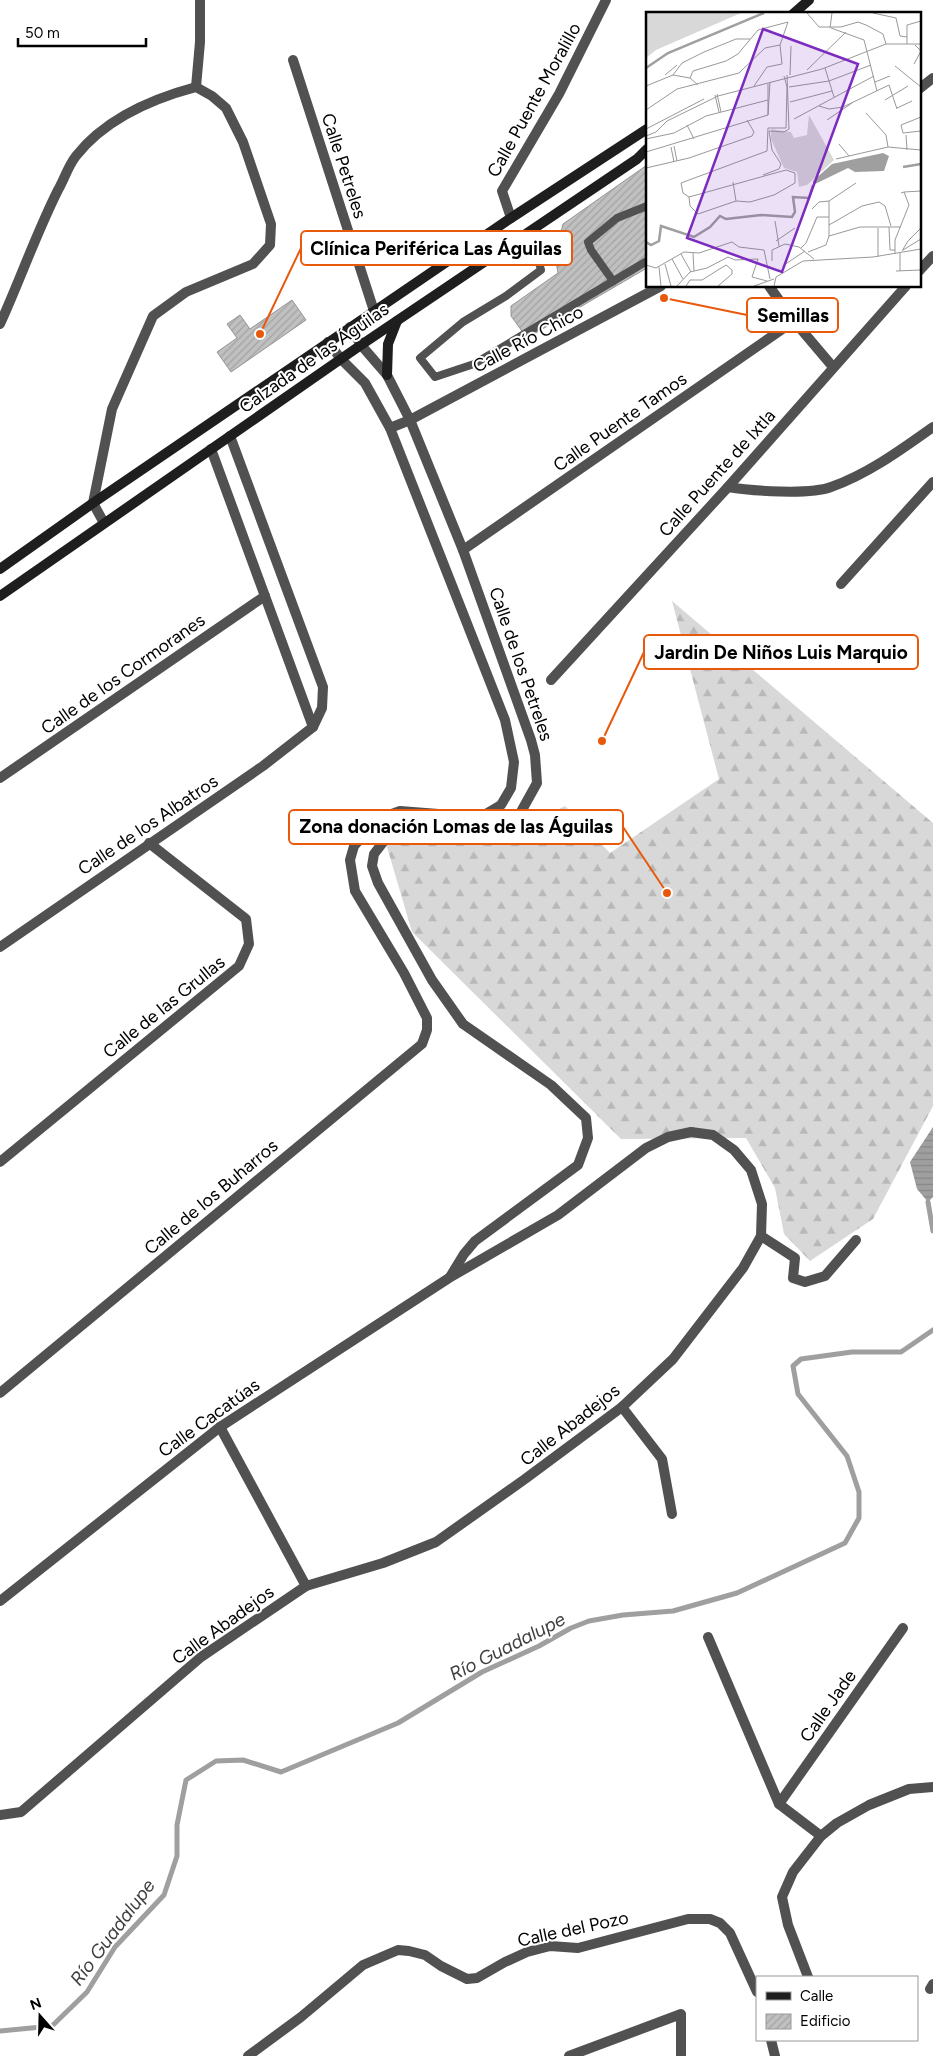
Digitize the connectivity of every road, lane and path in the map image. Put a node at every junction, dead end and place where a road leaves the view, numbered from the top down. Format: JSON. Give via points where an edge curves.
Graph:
{"nodes":[{"id":1,"x":200,"y":0,"type":"edge"},
{"id":2,"x":606,"y":0,"type":"edge"},
{"id":3,"x":809,"y":0,"type":"edge"},
{"id":4,"x":795,"y":12,"type":"edge"},
{"id":5,"x":293,"y":60,"type":"dead end"},
{"id":6,"x":933,"y":78,"type":"edge"},
{"id":7,"x":196,"y":87,"type":"junction"},
{"id":8,"x":920,"y":88,"type":"edge"},
{"id":9,"x":646,"y":130,"type":"edge"},
{"id":10,"x":646,"y":150,"type":"edge"},
{"id":11,"x":646,"y":206,"type":"edge"},
{"id":12,"x":511,"y":218,"type":"junction"},
{"id":13,"x":524,"y":235,"type":"junction"},
{"id":14,"x":933,"y":256,"type":"edge"},
{"id":15,"x":646,"y":262,"type":"edge"},
{"id":16,"x":920,"y":270,"type":"edge"},
{"id":17,"x":613,"y":281,"type":"junction"},
{"id":18,"x":657,"y":288,"type":"edge"},
{"id":19,"x":770,"y":288,"type":"edge"},
{"id":20,"x":904,"y":288,"type":"edge"},
{"id":21,"x":374,"y":311,"type":"junction"},
{"id":22,"x":397,"y":321,"type":"junction"},
{"id":23,"x":794,"y":321,"type":"junction"},
{"id":24,"x":0,"y":324,"type":"edge"},
{"id":25,"x":350,"y":327,"type":"junction"},
{"id":26,"x":328,"y":342,"type":"junction"},
{"id":27,"x":361,"y":345,"type":"junction"},
{"id":28,"x":341,"y":359,"type":"junction"},
{"id":29,"x":833,"y":367,"type":"junction"},
{"id":30,"x":388,"y":375,"type":"junction"},
{"id":31,"x":410,"y":420,"type":"junction"},
{"id":32,"x":933,"y":427,"type":"edge"},
{"id":33,"x":390,"y":428,"type":"junction"},
{"id":34,"x":230,"y":436,"type":"junction"},
{"id":35,"x":211,"y":449,"type":"junction"},
{"id":36,"x":933,"y":482,"type":"edge"},
{"id":37,"x":728,"y":487,"type":"junction"},
{"id":38,"x":92,"y":503,"type":"junction"},
{"id":39,"x":104,"y":523,"type":"junction"},
{"id":40,"x":463,"y":550,"type":"junction"},
{"id":41,"x":0,"y":569,"type":"edge"},
{"id":42,"x":841,"y":584,"type":"dead end"},
{"id":43,"x":0,"y":596,"type":"edge"},
{"id":44,"x":265,"y":596,"type":"junction"},
{"id":45,"x":551,"y":680,"type":"dead end"},
{"id":46,"x":313,"y":727,"type":"junction"},
{"id":47,"x":0,"y":778,"type":"edge"},
{"id":48,"x":150,"y":843,"type":"junction"},
{"id":49,"x":0,"y":947,"type":"edge"},
{"id":50,"x":427,"y":1018,"type":"joint"},
{"id":51,"x":0,"y":1162,"type":"edge"},
{"id":52,"x":761,"y":1236,"type":"junction"},
{"id":53,"x":856,"y":1240,"type":"dead end"},
{"id":54,"x":450,"y":1278,"type":"junction"},
{"id":55,"x":0,"y":1392,"type":"edge"},
{"id":56,"x":622,"y":1407,"type":"junction"},
{"id":57,"x":220,"y":1427,"type":"junction"},
{"id":58,"x":672,"y":1514,"type":"dead end"},
{"id":59,"x":306,"y":1586,"type":"junction"},
{"id":60,"x":0,"y":1601,"type":"edge"},
{"id":61,"x":903,"y":1628,"type":"dead end"},
{"id":62,"x":708,"y":1637,"type":"dead end"},
{"id":63,"x":933,"y":1787,"type":"edge"},
{"id":64,"x":779,"y":1804,"type":"junction"},
{"id":65,"x":0,"y":1815,"type":"edge"},
{"id":66,"x":821,"y":1836,"type":"junction"},
{"id":67,"x":808,"y":1976,"type":"edge"},
{"id":68,"x":756,"y":1990,"type":"edge"},
{"id":69,"x":771,"y":2041,"type":"edge"},
{"id":70,"x":248,"y":2056,"type":"edge"},
{"id":71,"x":569,"y":2056,"type":"edge"},
{"id":72,"x":681,"y":2056,"type":"edge"},
{"id":73,"x":775,"y":2056,"type":"edge"}],
"edges":[{"from":1,"to":7,"type":"street"},
{"from":2,"to":12,"type":"street","name":"Calle Puente Moralillo","via":[[559,94],[502,191]]},
{"from":3,"to":4,"type":"main road"},
{"from":5,"to":21,"type":"street","name":"Calle Petreles"},
{"from":6,"to":8,"type":"street"},
{"from":7,"to":24,"type":"street","via":[[137,108],[104,128],[75,157],[52,201]]},
{"from":7,"to":38,"type":"street","via":[[226,108],[243,142],[272,224],[270,245],[253,264],[186,292],[153,316],[112,409]]},
{"from":9,"to":12,"type":"main road","name":"Calzada de las Águilas"},
{"from":10,"to":13,"type":"main road","name":"Calzada de las Águilas"},
{"from":11,"to":17,"type":"lane","via":[[617,218],[588,242]]},
{"from":12,"to":21,"type":"main road","name":"Calzada de las Águilas"},
{"from":13,"to":17,"type":"lane","via":[[535,247],[540,270],[464,322],[420,358],[435,377],[474,364]]},
{"from":13,"to":22,"type":"main road","name":"Calzada de las Águilas"},
{"from":14,"to":16,"type":"street"},
{"from":15,"to":17,"type":"lane"},
{"from":18,"to":31,"type":"street","name":"Calle Río Chico"},
{"from":19,"to":23,"type":"street"},
{"from":20,"to":29,"type":"street","name":"Calle Puente de Ixtla"},
{"from":21,"to":25,"type":"main road","name":"Calzada de las Águilas"},
{"from":22,"to":27,"type":"main road","name":"Calzada de las Águilas"},
{"from":22,"to":30,"type":"main road","via":[[388,344]]},
{"from":23,"to":29,"type":"street"},
{"from":23,"to":40,"type":"street","name":"Calle Puente Tamos"},
{"from":25,"to":26,"type":"main road","name":"Calzada de las Águilas"},
{"from":25,"to":27,"type":"street","name":"Calle de los Petreles"},
{"from":26,"to":28,"type":"street","name":"Calle de los Petreles"},
{"from":26,"to":38,"type":"main road","name":"Calzada de las Águilas"},
{"from":27,"to":28,"type":"main road","name":"Calzada de las Águilas"},
{"from":27,"to":30,"type":"street","name":"Calle de los Petreles"},
{"from":28,"to":33,"type":"street","name":"Calle de los Petreles","via":[[365,383]]},
{"from":28,"to":34,"type":"main road","name":"Calzada de las Águilas"},
{"from":29,"to":37,"type":"street","name":"Calle Puente de Ixtla"},
{"from":30,"to":31,"type":"street","name":"Calle de los Petreles"},
{"from":31,"to":33,"type":"street","name":"Calle Río Chico"},
{"from":31,"to":40,"type":"street","name":"Calle de los Petreles"},
{"from":32,"to":37,"type":"street","via":[[870,468],[831,488],[751,491]]},
{"from":33,"to":50,"type":"street","name":"Calle de los Petreles","via":[[505,720],[514,762],[511,788],[501,805],[484,815],[400,811],[378,818],[354,846],[350,860],[355,891]]},
{"from":34,"to":35,"type":"main road","name":"Calzada de las Águilas"},
{"from":34,"to":46,"type":"street","via":[[323,687],[322,708]]},
{"from":35,"to":39,"type":"main road","name":"Calzada de las Águilas"},
{"from":35,"to":44,"type":"street"},
{"from":36,"to":42,"type":"street"},
{"from":37,"to":45,"type":"street","name":"Calle Puente de Ixtla"},
{"from":38,"to":39,"type":"street"},
{"from":38,"to":41,"type":"main road","name":"Calzada de las Águilas"},
{"from":39,"to":43,"type":"main road","name":"Calzada de las Águilas"},
{"from":40,"to":54,"type":"street","name":"Calle de los Petreles","via":[[531,740],[537,783],[518,819],[503,830],[477,837],[401,835],[384,841],[374,854],[372,866],[378,883],[432,980],[463,1024],[551,1085],[586,1118],[588,1138],[578,1166],[475,1241]]},
{"from":44,"to":46,"type":"street"},
{"from":44,"to":47,"type":"street","name":"Calle de los Cormoranes"},
{"from":46,"to":48,"type":"street","name":"Calle de los Albatros","via":[[263,766]]},
{"from":48,"to":49,"type":"street","name":"Calle de los Albatros"},
{"from":48,"to":51,"type":"street","name":"Calle de las Grullas","via":[[246,919],[249,944],[239,966]]},
{"from":50,"to":55,"type":"street","name":"Calle de los Buharros","via":[[422,1044]]},
{"from":52,"to":53,"type":"street","via":[[794,1258],[793,1278],[805,1282],[824,1276]]},
{"from":52,"to":54,"type":"street","name":"Calle Abadejos","via":[[762,1204],[751,1170],[734,1150],[713,1135],[691,1132],[646,1148],[558,1215]]},
{"from":52,"to":56,"type":"street","name":"Calle Abadejos","via":[[743,1268],[673,1359]]},
{"from":54,"to":57,"type":"street","name":"Calle Cacatúas"},
{"from":56,"to":58,"type":"street","via":[[662,1459]]},
{"from":56,"to":59,"type":"street","name":"Calle Abadejos","via":[[436,1542],[383,1563]]},
{"from":57,"to":59,"type":"street"},
{"from":57,"to":60,"type":"street","name":"Calle Cacatúas"},
{"from":59,"to":65,"type":"street","name":"Calle Abadejos","via":[[201,1657],[21,1812]]},
{"from":61,"to":64,"type":"street","name":"Calle Jade"},
{"from":62,"to":64,"type":"street"},
{"from":63,"to":66,"type":"street","via":[[909,1789],[869,1805]]},
{"from":64,"to":66,"type":"street"},
{"from":66,"to":67,"type":"street","via":[[793,1872],[782,1897],[788,1925]]},
{"from":68,"to":70,"type":"street","name":"Calle del Pozo","via":[[730,1933],[710,1919],[688,1919],[578,1948],[542,1948],[505,1962],[477,1978],[467,1979],[425,1955],[398,1950],[363,1965]]},
{"from":69,"to":73,"type":"street"},
{"from":71,"to":72,"type":"street","via":[[681,2014]]}]}
